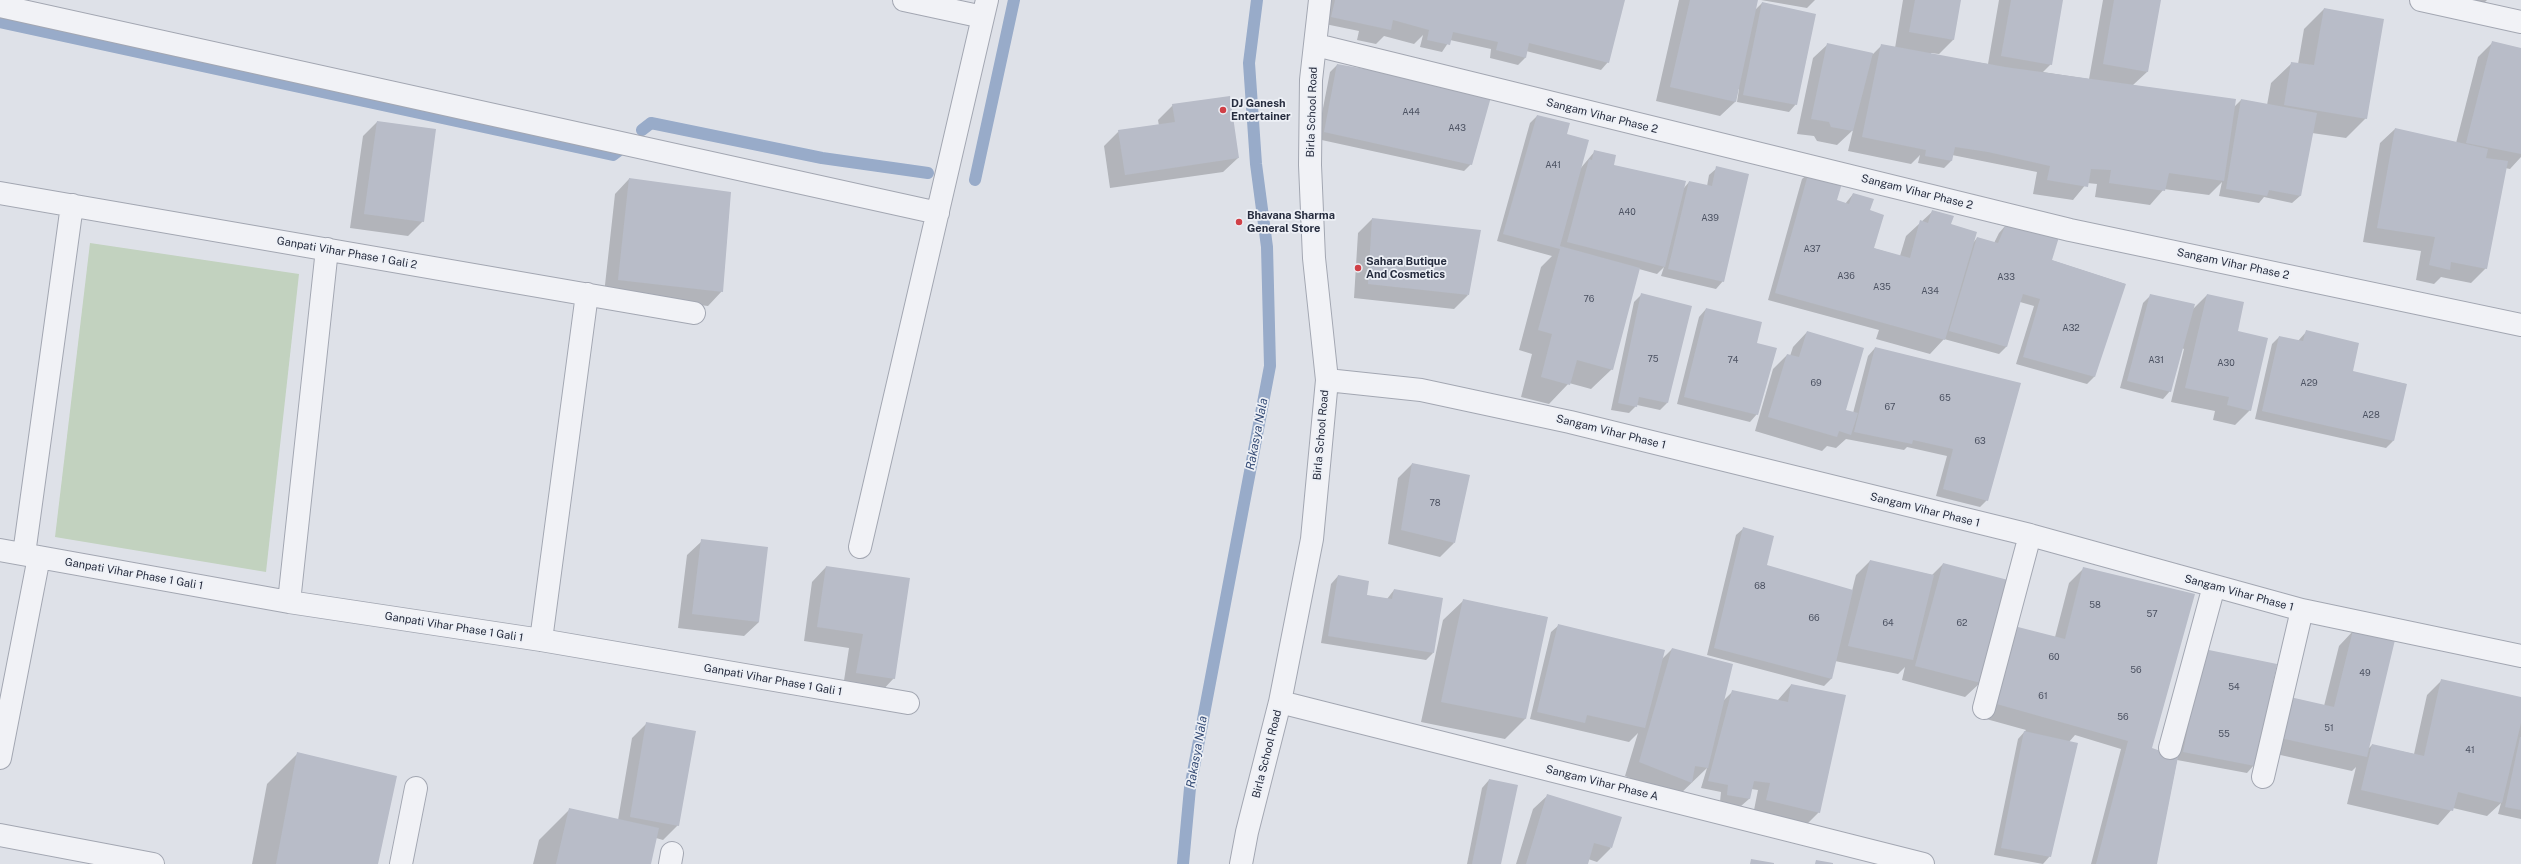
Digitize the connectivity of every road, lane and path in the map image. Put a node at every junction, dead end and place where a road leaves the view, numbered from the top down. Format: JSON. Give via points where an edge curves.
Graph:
{"nodes":[{"id":1,"x":904,"y":0,"type":"edge"},
{"id":2,"x":1320,"y":0,"type":"edge"},
{"id":3,"x":2422,"y":0,"type":"edge"},
{"id":4,"x":0,"y":6,"type":"edge"},
{"id":5,"x":48,"y":8,"type":"edge"},
{"id":6,"x":985,"y":8,"type":"edge"},
{"id":7,"x":2521,"y":22,"type":"edge"},
{"id":8,"x":1316,"y":45,"type":"junction"},
{"id":9,"x":0,"y":193,"type":"edge"},
{"id":10,"x":72,"y":205,"type":"junction"},
{"id":11,"x":938,"y":213,"type":"junction"},
{"id":12,"x":327,"y":249,"type":"junction"},
{"id":13,"x":587,"y":294,"type":"junction"},
{"id":14,"x":694,"y":313,"type":"dead end"},
{"id":15,"x":2521,"y":325,"type":"edge"},
{"id":16,"x":1327,"y":380,"type":"junction"},
{"id":17,"x":2030,"y":535,"type":"junction"},
{"id":18,"x":860,"y":546,"type":"dead end"},
{"id":19,"x":0,"y":550,"type":"edge"},
{"id":20,"x":32,"y":556,"type":"junction"},
{"id":21,"x":2214,"y":586,"type":"junction"},
{"id":22,"x":289,"y":602,"type":"junction"},
{"id":23,"x":2302,"y":610,"type":"junction"},
{"id":24,"x":541,"y":640,"type":"junction"},
{"id":25,"x":2521,"y":656,"type":"edge"},
{"id":26,"x":1280,"y":702,"type":"junction"},
{"id":27,"x":908,"y":703,"type":"dead end"},
{"id":28,"x":1984,"y":708,"type":"dead end"},
{"id":29,"x":2170,"y":748,"type":"dead end"},
{"id":30,"x":0,"y":758,"type":"edge"},
{"id":31,"x":2263,"y":777,"type":"dead end"},
{"id":32,"x":416,"y":788,"type":"dead end"},
{"id":33,"x":0,"y":835,"type":"edge"},
{"id":34,"x":153,"y":864,"type":"edge"},
{"id":35,"x":400,"y":864,"type":"edge"},
{"id":36,"x":1241,"y":864,"type":"edge"},
{"id":37,"x":1923,"y":864,"type":"edge"}],
"edges":[{"from":1,"to":6,"type":"street"},
{"from":2,"to":8,"type":"street","name":"Birla School Road"},
{"from":3,"to":7,"type":"street"},
{"from":4,"to":5,"type":"street"},
{"from":5,"to":11,"type":"street"},
{"from":6,"to":11,"type":"street"},
{"from":8,"to":15,"type":"street","name":"Sangam Vihar Phase 2","via":[[2070,230]]},
{"from":8,"to":16,"type":"street","name":"Birla School Road","via":[[1311,80],[1310,165],[1314,258]]},
{"from":9,"to":10,"type":"street","name":"Ganpati Vihar Phase 1 Gali 2"},
{"from":10,"to":12,"type":"street","name":"Ganpati Vihar Phase 1 Gali 2"},
{"from":10,"to":20,"type":"street"},
{"from":11,"to":18,"type":"street"},
{"from":12,"to":13,"type":"street","name":"Ganpati Vihar Phase 1 Gali 2"},
{"from":12,"to":22,"type":"street"},
{"from":13,"to":14,"type":"street","name":"Ganpati Vihar Phase 1 Gali 2"},
{"from":13,"to":24,"type":"street"},
{"from":16,"to":17,"type":"street","name":"Sangam Vihar Phase 1","via":[[1421,390],[1570,422]]},
{"from":16,"to":26,"type":"street","name":"Birla School Road","via":[[1312,539]]},
{"from":17,"to":21,"type":"street","name":"Sangam Vihar Phase 1"},
{"from":17,"to":28,"type":"street"},
{"from":19,"to":20,"type":"street","name":"Ganpati Vihar Phase 1 Gali 1"},
{"from":20,"to":22,"type":"street","name":"Ganpati Vihar Phase 1 Gali 1"},
{"from":20,"to":30,"type":"street"},
{"from":21,"to":23,"type":"street","name":"Sangam Vihar Phase 1"},
{"from":21,"to":29,"type":"street"},
{"from":22,"to":24,"type":"street","name":"Ganpati Vihar Phase 1 Gali 1"},
{"from":23,"to":25,"type":"street","name":"Sangam Vihar Phase 1"},
{"from":23,"to":31,"type":"street"},
{"from":24,"to":27,"type":"street","name":"Ganpati Vihar Phase 1 Gali 1"},
{"from":26,"to":36,"type":"street","name":"Birla School Road"},
{"from":26,"to":37,"type":"street","name":"Sangam Vihar Phase A"},
{"from":32,"to":35,"type":"street"},
{"from":33,"to":34,"type":"street"}]}
